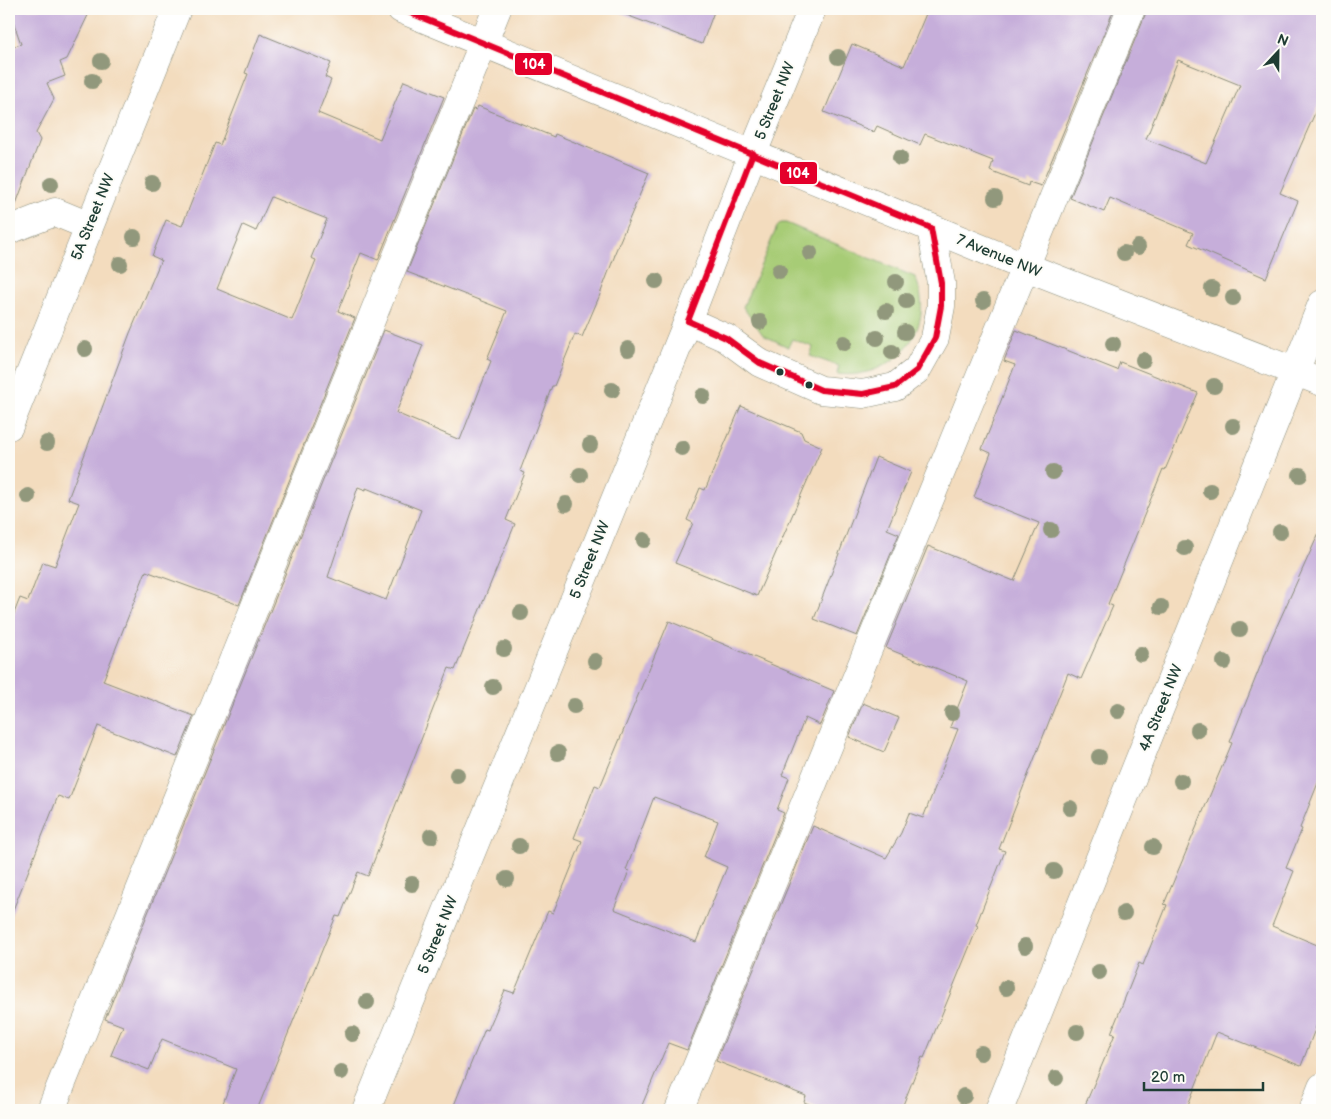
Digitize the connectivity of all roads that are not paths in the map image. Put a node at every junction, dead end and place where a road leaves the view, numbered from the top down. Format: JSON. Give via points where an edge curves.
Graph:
{"nodes":[{"id":1,"x":177,"y":9,"type":"edge"},
{"id":2,"x":401,"y":9,"type":"edge"},
{"id":3,"x":497,"y":9,"type":"edge"},
{"id":4,"x":812,"y":9,"type":"edge"},
{"id":5,"x":1131,"y":9,"type":"edge"},
{"id":6,"x":483,"y":43,"type":"junction"},
{"id":7,"x":753,"y":153,"type":"junction"},
{"id":8,"x":89,"y":226,"type":"junction"},
{"id":9,"x":931,"y":228,"type":"junction"},
{"id":10,"x":9,"y":230,"type":"edge"},
{"id":11,"x":1026,"y":267,"type":"junction"},
{"id":12,"x":1322,"y":304,"type":"edge"},
{"id":13,"x":688,"y":321,"type":"junction"},
{"id":14,"x":1297,"y":371,"type":"junction"},
{"id":15,"x":1322,"y":382,"type":"edge"},
{"id":16,"x":9,"y":426,"type":"edge"},
{"id":17,"x":1322,"y":1088,"type":"edge"},
{"id":18,"x":51,"y":1110,"type":"edge"},
{"id":19,"x":366,"y":1110,"type":"edge"},
{"id":20,"x":679,"y":1110,"type":"edge"},
{"id":21,"x":999,"y":1110,"type":"edge"},
{"id":22,"x":1313,"y":1110,"type":"edge"}],
"edges":[{"from":1,"to":8,"type":"street","name":"5A Street NW"},
{"from":2,"to":6,"type":"street","name":"7 Avenue NW"},
{"from":3,"to":6,"type":"street"},
{"from":4,"to":7,"type":"street","name":"5 Street NW"},
{"from":5,"to":11,"type":"street"},
{"from":6,"to":7,"type":"street","name":"7 Avenue NW"},
{"from":6,"to":18,"type":"street"},
{"from":7,"to":9,"type":"street","name":"7 Avenue NW"},
{"from":7,"to":13,"type":"street","name":"5 Street NW"},
{"from":8,"to":10,"type":"street","via":[[55,212]]},
{"from":8,"to":16,"type":"street","name":"5A Street NW"},
{"from":9,"to":11,"type":"street","name":"7 Avenue NW"},
{"from":9,"to":13,"type":"street","via":[[941,283],[935,338],[917,370],[895,387],[863,394],[821,390],[760,363],[726,338]]},
{"from":11,"to":14,"type":"street","name":"7 Avenue NW"},
{"from":11,"to":20,"type":"street"},
{"from":12,"to":14,"type":"street","name":"4A Street NW"},
{"from":13,"to":19,"type":"street","name":"5 Street NW"},
{"from":14,"to":15,"type":"street","name":"7 Avenue NW"},
{"from":14,"to":21,"type":"street","name":"4A Street NW"},
{"from":17,"to":22,"type":"street"}]}
